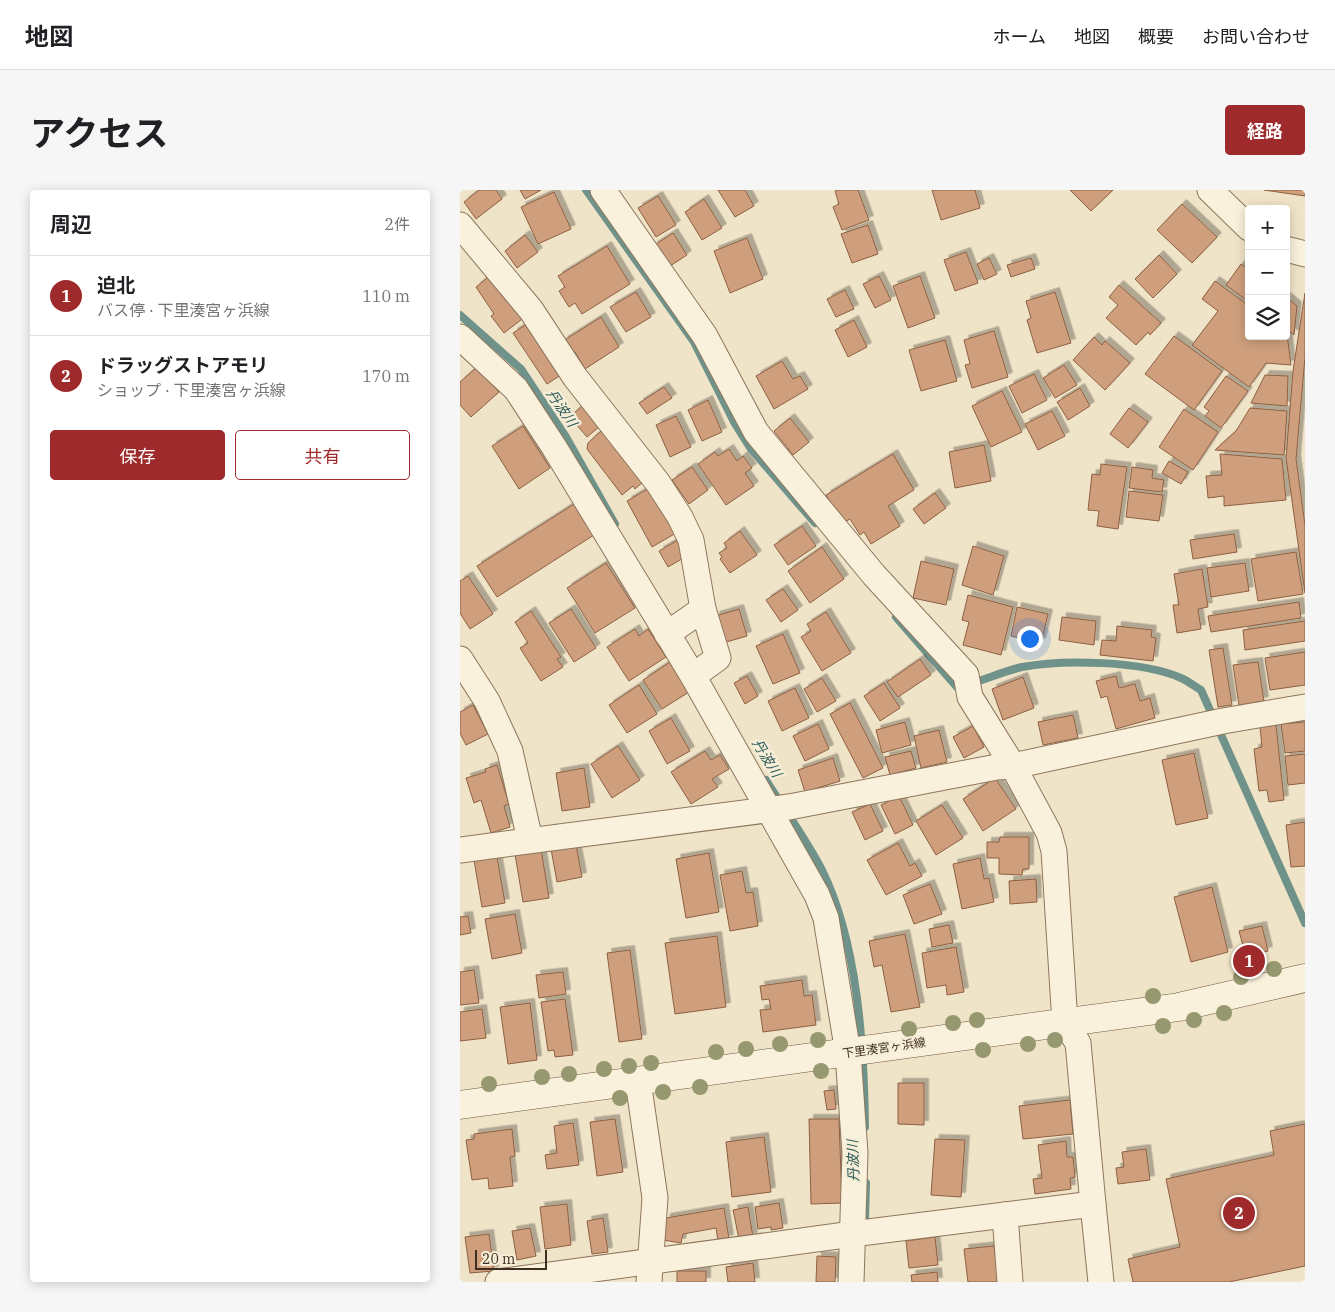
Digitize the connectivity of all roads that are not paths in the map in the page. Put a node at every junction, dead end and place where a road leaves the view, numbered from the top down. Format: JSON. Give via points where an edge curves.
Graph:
{"nodes":[{"id":1,"x":603,"y":190,"type":"edge"},
{"id":2,"x":1210,"y":190,"type":"edge"},
{"id":3,"x":1245,"y":224,"type":"edge"},
{"id":4,"x":460,"y":225,"type":"edge"},
{"id":5,"x":1290,"y":250,"type":"edge"},
{"id":6,"x":1305,"y":254,"type":"edge"},
{"id":7,"x":460,"y":337,"type":"edge"},
{"id":8,"x":703,"y":609,"type":"junction"},
{"id":9,"x":667,"y":634,"type":"junction"},
{"id":10,"x":460,"y":658,"type":"edge"},
{"id":11,"x":693,"y":676,"type":"junction"},
{"id":12,"x":1305,"y":707,"type":"edge"},
{"id":13,"x":1012,"y":766,"type":"junction"},
{"id":14,"x":779,"y":808,"type":"junction"},
{"id":15,"x":530,"y":840,"type":"junction"},
{"id":16,"x":460,"y":850,"type":"edge"},
{"id":17,"x":1305,"y":978,"type":"edge"},
{"id":18,"x":1065,"y":1023,"type":"junction"},
{"id":19,"x":848,"y":1053,"type":"junction"},
{"id":20,"x":638,"y":1081,"type":"junction"},
{"id":21,"x":460,"y":1105,"type":"edge"},
{"id":22,"x":1093,"y":1204,"type":"junction"},
{"id":23,"x":1005,"y":1215,"type":"junction"},
{"id":24,"x":864,"y":1232,"type":"junction"},
{"id":25,"x":650,"y":1272,"type":"edge"},
{"id":26,"x":498,"y":1282,"type":"edge"},
{"id":27,"x":851,"y":1282,"type":"edge"},
{"id":28,"x":1010,"y":1282,"type":"edge"},
{"id":29,"x":1101,"y":1282,"type":"edge"}],
"edges":[{"from":1,"to":13,"type":"street","via":[[705,336],[756,432],[968,686]]},
{"from":2,"to":3,"type":"street"},
{"from":4,"to":8,"type":"street","via":[[531,310],[575,378],[658,483],[691,540]]},
{"from":5,"to":6,"type":"street"},
{"from":7,"to":9,"type":"street","via":[[516,389]]},
{"from":8,"to":9,"type":"street"},
{"from":8,"to":11,"type":"street","via":[[718,658]]},
{"from":9,"to":11,"type":"street"},
{"from":10,"to":15,"type":"street","via":[[487,700],[510,751]]},
{"from":11,"to":14,"type":"street"},
{"from":12,"to":13,"type":"street"},
{"from":13,"to":14,"type":"street"},
{"from":13,"to":18,"type":"street","via":[[1049,833],[1054,851]]},
{"from":14,"to":15,"type":"street"},
{"from":14,"to":19,"type":"street","via":[[826,918]]},
{"from":15,"to":16,"type":"street"},
{"from":17,"to":18,"type":"main road","name":"下里湊宮ヶ浜線","via":[[1179,1007]]},
{"from":18,"to":19,"type":"main road","name":"下里湊宮ヶ浜線"},
{"from":18,"to":22,"type":"street","via":[[1078,1043]]},
{"from":19,"to":20,"type":"main road","name":"下里湊宮ヶ浜線"},
{"from":19,"to":24,"type":"street"},
{"from":20,"to":21,"type":"main road","name":"下里湊宮ヶ浜線"},
{"from":20,"to":25,"type":"street","via":[[655,1198]]},
{"from":22,"to":23,"type":"street"},
{"from":22,"to":29,"type":"street"},
{"from":23,"to":24,"type":"street"},
{"from":23,"to":28,"type":"street"},
{"from":24,"to":25,"type":"street"},
{"from":24,"to":27,"type":"street"},
{"from":25,"to":26,"type":"street"}]}
